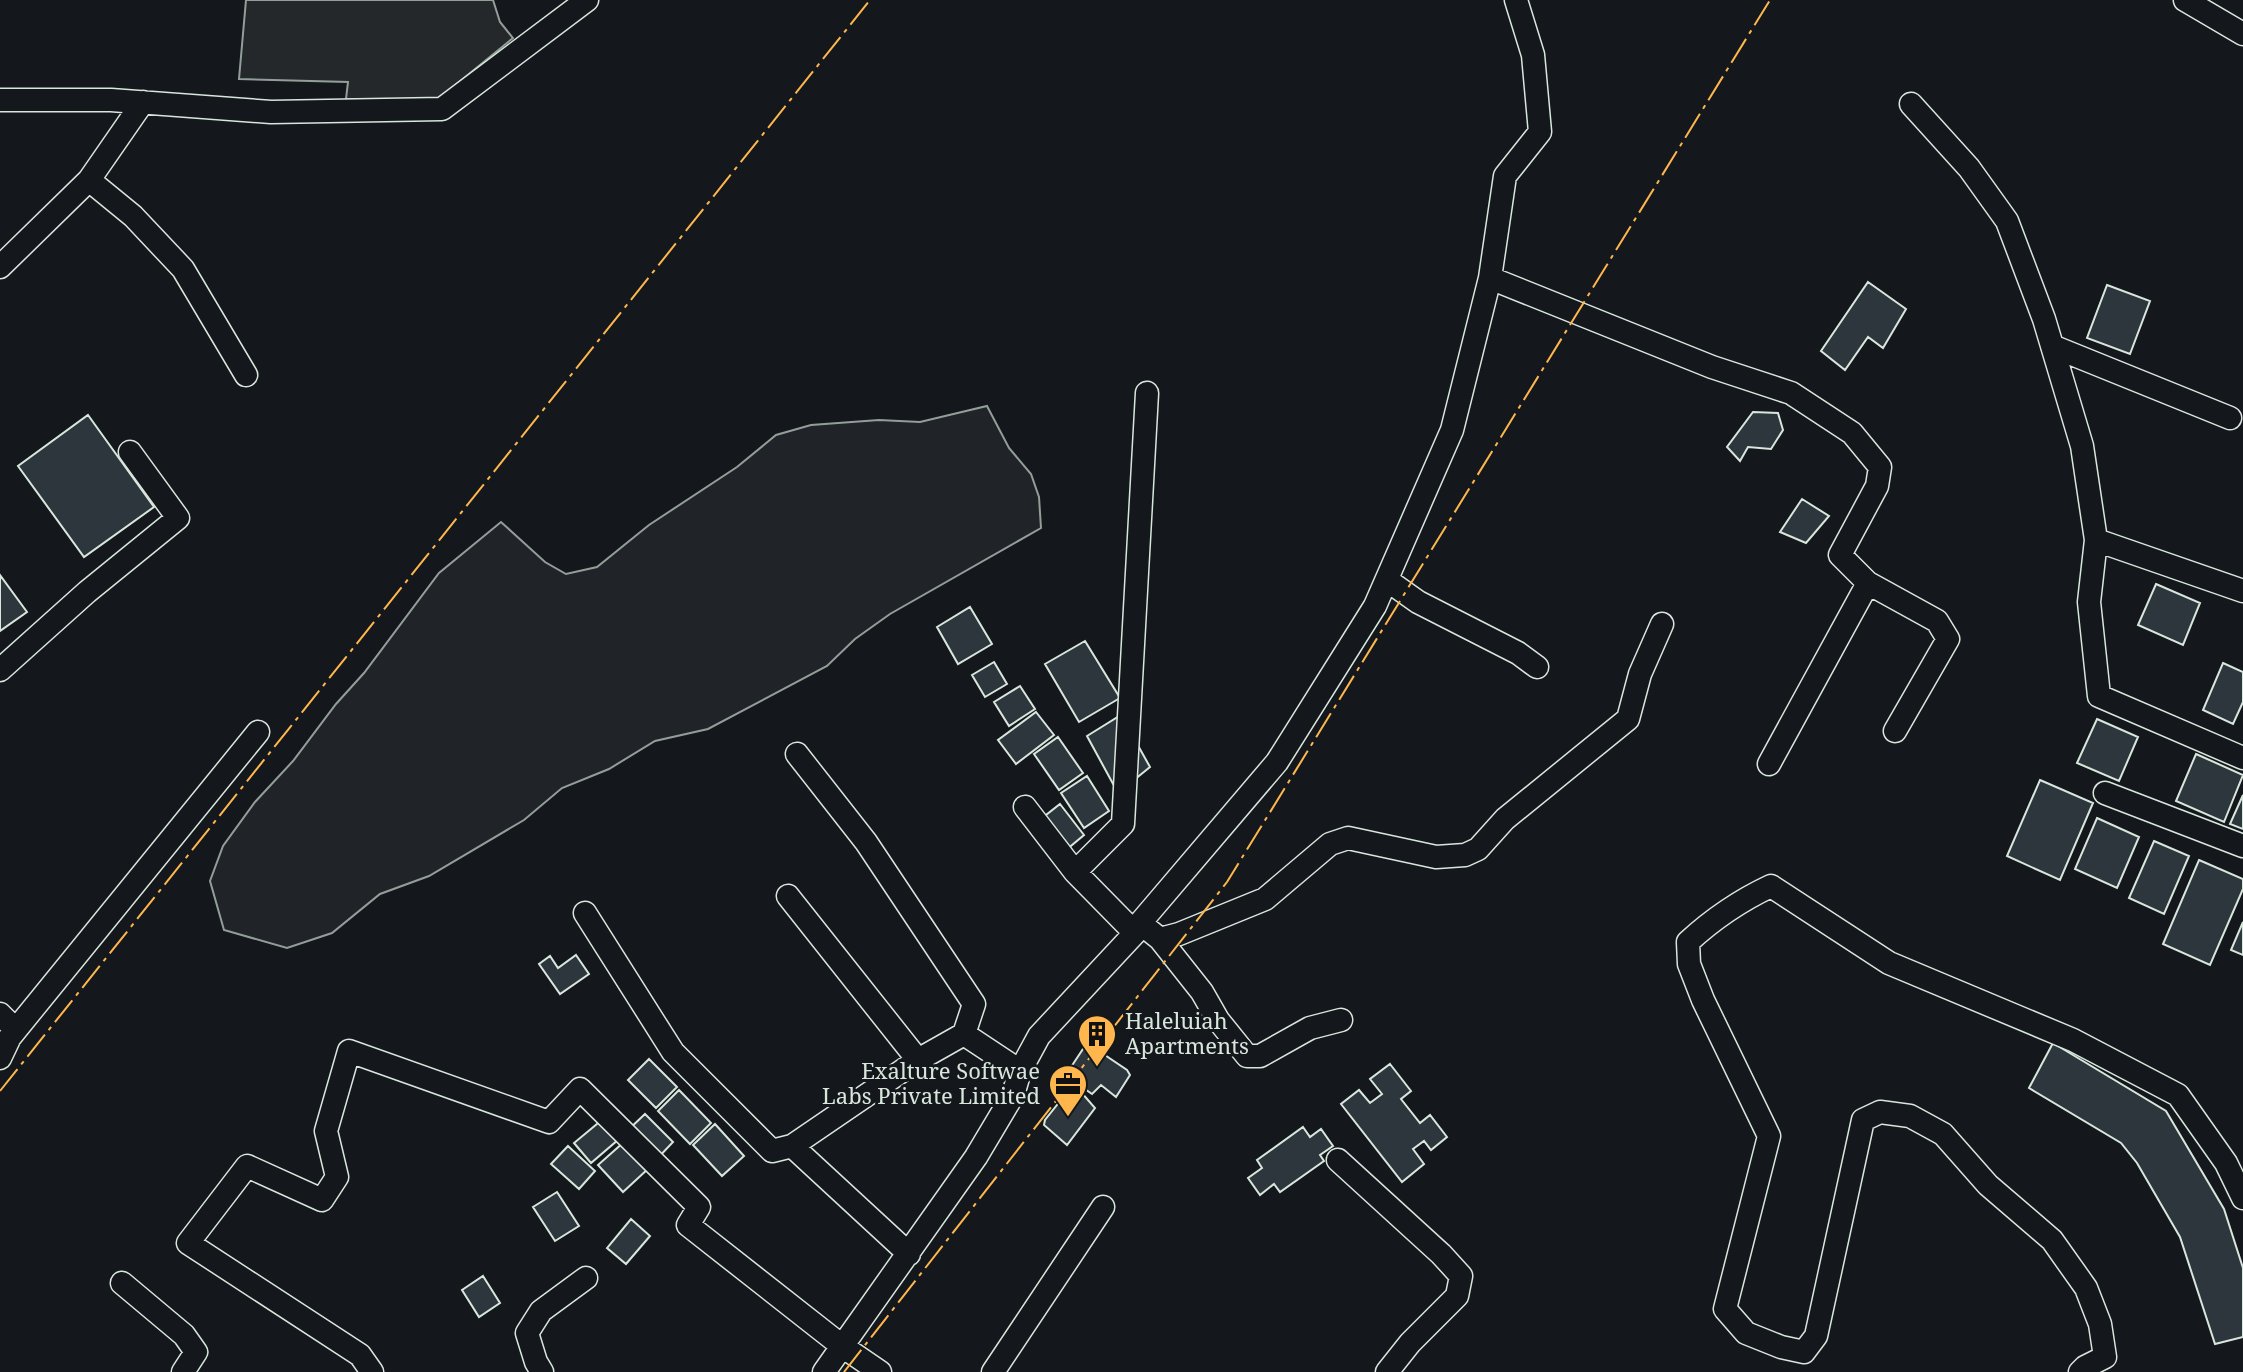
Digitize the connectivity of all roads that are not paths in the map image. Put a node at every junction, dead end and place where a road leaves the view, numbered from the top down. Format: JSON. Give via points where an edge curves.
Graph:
{"nodes":[{"id":1,"x":587,"y":0,"type":"edge"},
{"id":2,"x":1516,"y":0,"type":"edge"},
{"id":3,"x":2185,"y":0,"type":"edge"},
{"id":4,"x":2243,"y":34,"type":"edge"},
{"id":5,"x":0,"y":100,"type":"edge"},
{"id":6,"x":143,"y":102,"type":"junction"},
{"id":7,"x":1911,"y":104,"type":"dead end"},
{"id":8,"x":89,"y":180,"type":"junction"},
{"id":9,"x":0,"y":267,"type":"edge"},
{"id":10,"x":1490,"y":278,"type":"junction"},
{"id":11,"x":2052,"y":346,"type":"junction"},
{"id":12,"x":246,"y":375,"type":"dead end"},
{"id":13,"x":1147,"y":393,"type":"dead end"},
{"id":14,"x":2230,"y":418,"type":"dead end"},
{"id":15,"x":130,"y":452,"type":"dead end"},
{"id":16,"x":2096,"y":540,"type":"junction"},
{"id":17,"x":1387,"y":580,"type":"junction"},
{"id":18,"x":1868,"y":583,"type":"junction"},
{"id":19,"x":2243,"y":591,"type":"edge"},
{"id":20,"x":1662,"y":624,"type":"dead end"},
{"id":21,"x":1537,"y":667,"type":"dead end"},
{"id":22,"x":0,"y":670,"type":"edge"},
{"id":23,"x":1895,"y":731,"type":"dead end"},
{"id":24,"x":258,"y":732,"type":"dead end"},
{"id":25,"x":797,"y":754,"type":"dead end"},
{"id":26,"x":2243,"y":758,"type":"edge"},
{"id":27,"x":1769,"y":764,"type":"dead end"},
{"id":28,"x":2105,"y":793,"type":"dead end"},
{"id":29,"x":1025,"y":807,"type":"dead end"},
{"id":30,"x":2243,"y":846,"type":"edge"},
{"id":31,"x":1075,"y":872,"type":"junction"},
{"id":32,"x":788,"y":896,"type":"dead end"},
{"id":33,"x":585,"y":913,"type":"dead end"},
{"id":34,"x":1137,"y":928,"type":"junction"},
{"id":35,"x":1160,"y":939,"type":"junction"},
{"id":36,"x":1341,"y":1020,"type":"dead end"},
{"id":37,"x":8,"y":1022,"type":"edge"},
{"id":38,"x":964,"y":1034,"type":"junction"},
{"id":39,"x":0,"y":1058,"type":"edge"},
{"id":40,"x":918,"y":1060,"type":"junction"},
{"id":41,"x":1020,"y":1071,"type":"junction"},
{"id":42,"x":792,"y":1146,"type":"junction"},
{"id":43,"x":1338,"y":1160,"type":"dead end"},
{"id":44,"x":2243,"y":1198,"type":"edge"},
{"id":45,"x":1103,"y":1207,"type":"dead end"},
{"id":46,"x":909,"y":1254,"type":"junction"},
{"id":47,"x":586,"y":1278,"type":"dead end"},
{"id":48,"x":122,"y":1283,"type":"dead end"},
{"id":49,"x":842,"y":1346,"type":"junction"},
{"id":50,"x":183,"y":1372,"type":"edge"},
{"id":51,"x":372,"y":1372,"type":"edge"},
{"id":52,"x":542,"y":1372,"type":"edge"},
{"id":53,"x":824,"y":1372,"type":"edge"},
{"id":54,"x":880,"y":1372,"type":"edge"},
{"id":55,"x":993,"y":1372,"type":"edge"},
{"id":56,"x":1387,"y":1372,"type":"edge"},
{"id":57,"x":2080,"y":1372,"type":"edge"}],
"edges":[{"from":1,"to":6,"type":"street","via":[[442,109],[271,112]]},
{"from":2,"to":10,"type":"street","via":[[1533,55],[1540,132],[1505,176]]},
{"from":3,"to":4,"type":"street"},
{"from":5,"to":6,"type":"street"},
{"from":6,"to":8,"type":"street"},
{"from":7,"to":11,"type":"street","via":[[1969,168],[2007,221]]},
{"from":8,"to":9,"type":"street"},
{"from":8,"to":12,"type":"street","via":[[133,216],[183,269]]},
{"from":10,"to":17,"type":"street","via":[[1452,430]]},
{"from":10,"to":18,"type":"street","via":[[1791,393],[1852,433],[1880,467],[1877,486],[1840,555]]},
{"from":11,"to":14,"type":"street"},
{"from":11,"to":16,"type":"street","via":[[2082,446]]},
{"from":13,"to":31,"type":"street","via":[[1123,824]]},
{"from":15,"to":22,"type":"street","via":[[178,518]]},
{"from":16,"to":19,"type":"street"},
{"from":16,"to":26,"type":"street","via":[[2089,602],[2099,696]]},
{"from":17,"to":21,"type":"street"},
{"from":17,"to":34,"type":"street","via":[[1277,762]]},
{"from":18,"to":23,"type":"street","via":[[1937,621],[1948,639]]},
{"from":18,"to":27,"type":"street"},
{"from":20,"to":35,"type":"street","via":[[1628,719],[1505,819],[1478,849],[1436,857],[1348,838],[1330,844],[1265,899]]},
{"from":24,"to":37,"type":"street"},
{"from":25,"to":38,"type":"street","via":[[866,842],[974,1004]]},
{"from":28,"to":30,"type":"street"},
{"from":29,"to":31,"type":"street"},
{"from":31,"to":34,"type":"street"},
{"from":32,"to":40,"type":"street"},
{"from":33,"to":42,"type":"street","via":[[673,1052],[772,1151]]},
{"from":34,"to":35,"type":"street"},
{"from":34,"to":41,"type":"street","via":[[1039,1036]]},
{"from":35,"to":36,"type":"street","via":[[1247,1056],[1260,1056],[1310,1028]]},
{"from":37,"to":39,"type":"street"},
{"from":38,"to":40,"type":"street"},
{"from":38,"to":41,"type":"street"},
{"from":40,"to":42,"type":"street"},
{"from":41,"to":46,"type":"street","via":[[1013,1095],[976,1157]]},
{"from":42,"to":46,"type":"street"},
{"from":43,"to":56,"type":"street","via":[[1461,1276],[1457,1296]]},
{"from":44,"to":57,"type":"street","via":[[2226,1163],[2178,1095],[2073,1040],[1889,963],[1771,886],[1715,917],[1688,942],[1689,964],[1703,1000],[1769,1136],[1725,1309],[1746,1333],[1804,1352],[1816,1336],[1863,1120],[1880,1112],[1910,1116],[1943,1134],[1988,1185],[2052,1240],[2086,1288],[2100,1324],[2105,1357]]},
{"from":45,"to":55,"type":"street"},
{"from":46,"to":49,"type":"street"},
{"from":47,"to":52,"type":"street","via":[[541,1311],[527,1333]]},
{"from":48,"to":50,"type":"street","via":[[184,1335],[196,1352]]},
{"from":49,"to":51,"type":"street","via":[[688,1225],[699,1207],[580,1089],[549,1122],[349,1051],[326,1131],[337,1177],[322,1200],[247,1166],[188,1243],[360,1355]]},
{"from":49,"to":53,"type":"street"},
{"from":49,"to":54,"type":"street"}]}
